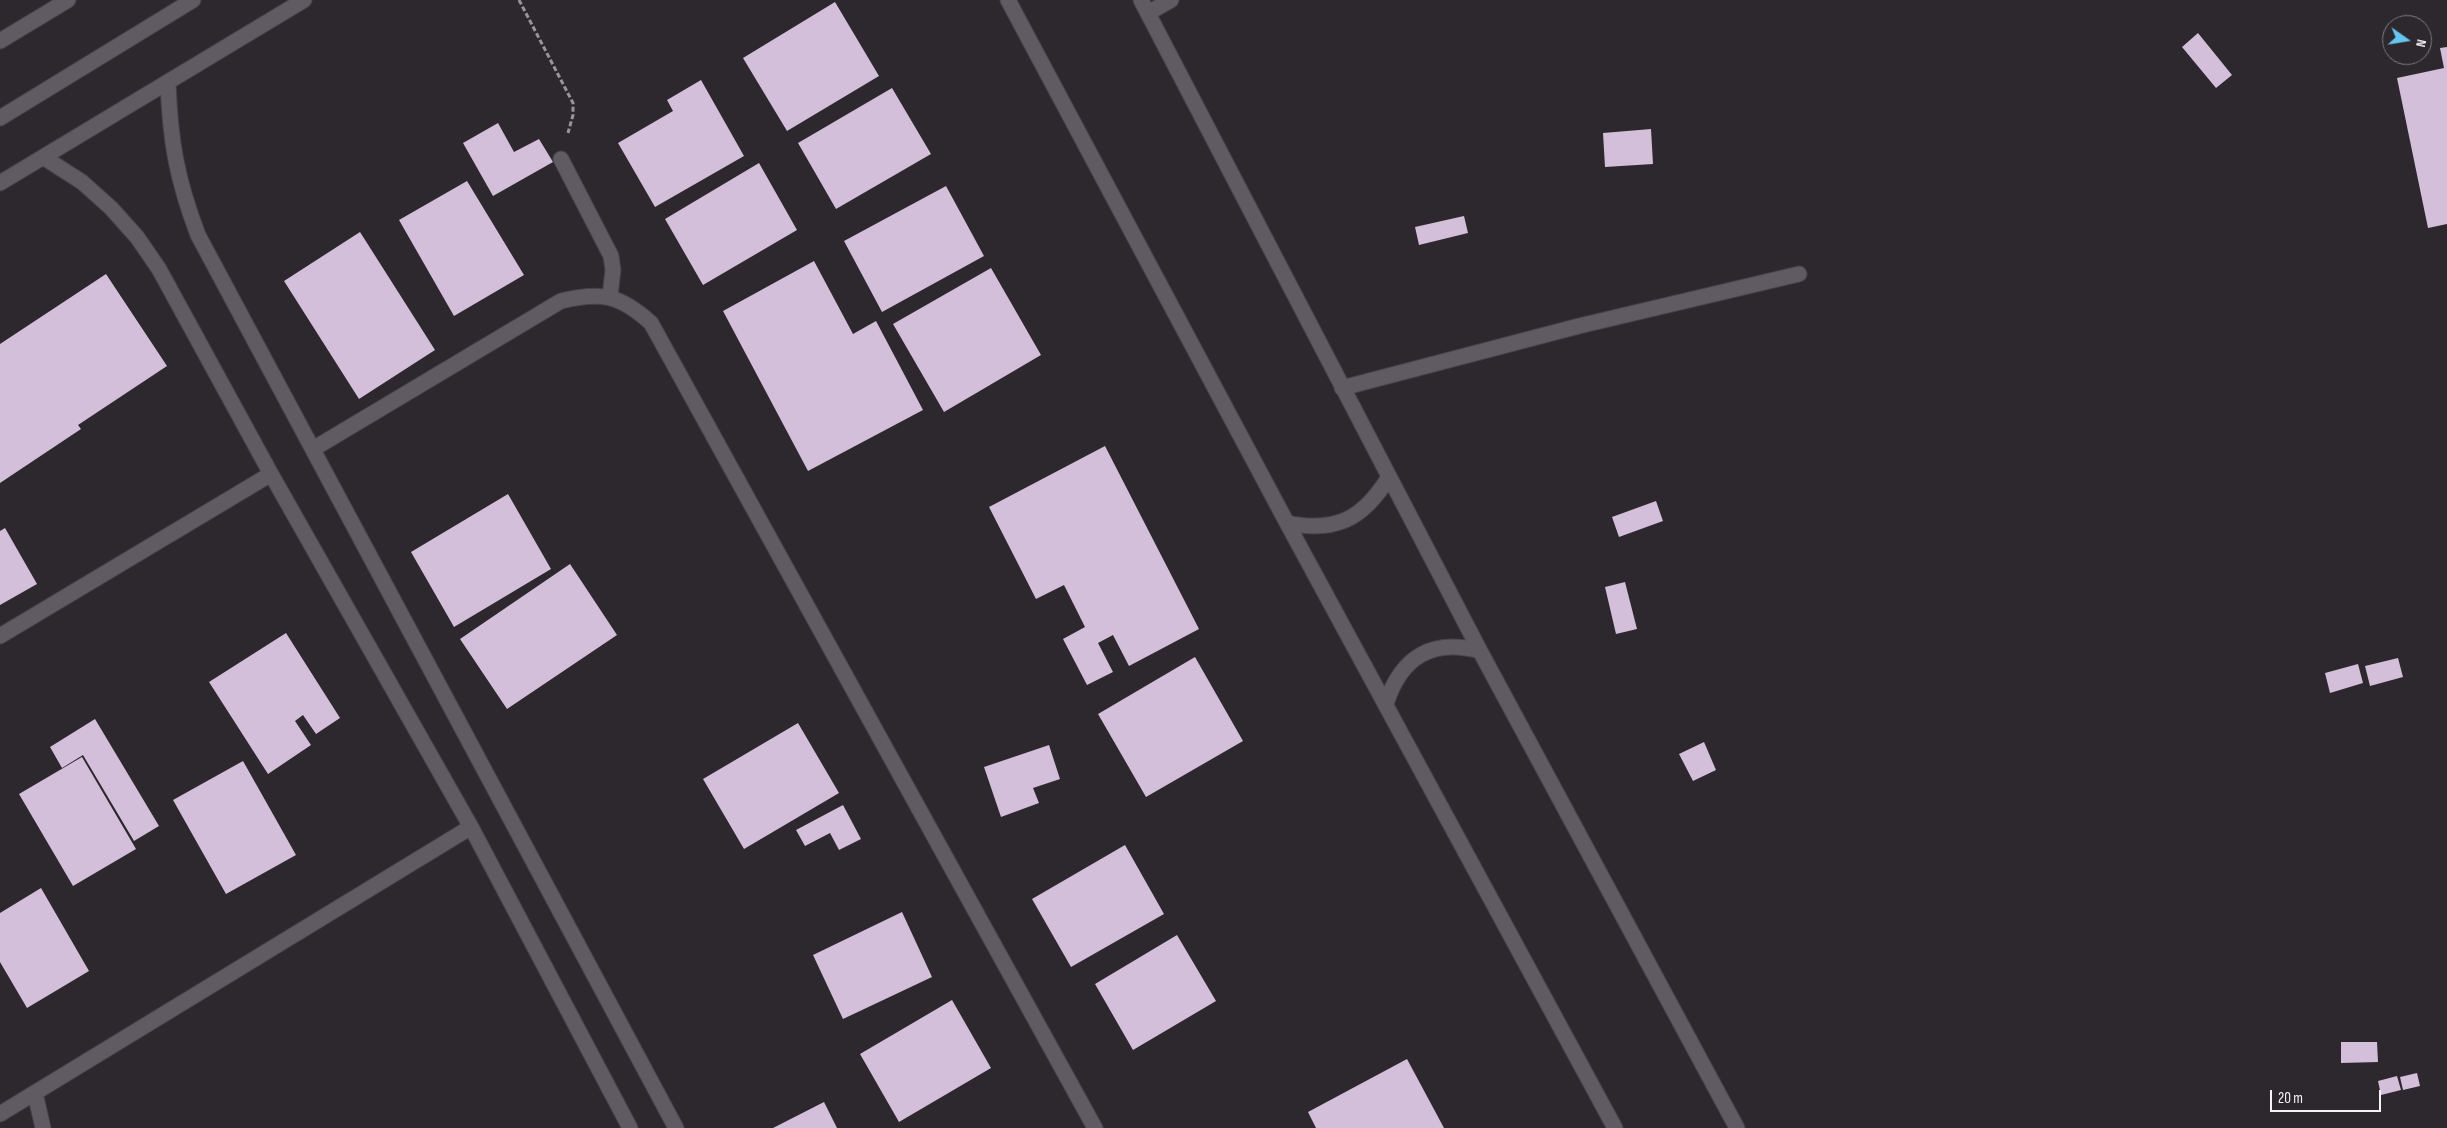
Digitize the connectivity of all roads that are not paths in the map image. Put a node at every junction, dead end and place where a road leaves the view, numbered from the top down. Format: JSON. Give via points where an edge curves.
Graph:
{"nodes":[{"id":1,"x":68,"y":0,"type":"edge"},
{"id":2,"x":193,"y":0,"type":"edge"},
{"id":3,"x":304,"y":0,"type":"edge"},
{"id":4,"x":1008,"y":0,"type":"edge"},
{"id":5,"x":1171,"y":0,"type":"edge"},
{"id":6,"x":1144,"y":6,"type":"edge"},
{"id":7,"x":0,"y":42,"type":"edge"},
{"id":8,"x":168,"y":82,"type":"junction"},
{"id":9,"x":0,"y":118,"type":"edge"},
{"id":10,"x":43,"y":157,"type":"junction"},
{"id":11,"x":561,"y":159,"type":"road end"},
{"id":12,"x":0,"y":183,"type":"edge"},
{"id":13,"x":1799,"y":274,"type":"dead end"},
{"id":14,"x":610,"y":296,"type":"junction"},
{"id":15,"x":1342,"y":388,"type":"junction"},
{"id":16,"x":313,"y":449,"type":"junction"},
{"id":17,"x":271,"y":474,"type":"junction"},
{"id":18,"x":1388,"y":477,"type":"junction"},
{"id":19,"x":1287,"y":523,"type":"junction"},
{"id":20,"x":0,"y":636,"type":"edge"},
{"id":21,"x":1480,"y":651,"type":"junction"},
{"id":22,"x":1386,"y":704,"type":"junction"},
{"id":23,"x":471,"y":827,"type":"junction"},
{"id":24,"x":35,"y":1092,"type":"junction"},
{"id":25,"x":0,"y":1114,"type":"edge"},
{"id":26,"x":43,"y":1128,"type":"edge"},
{"id":27,"x":630,"y":1128,"type":"edge"},
{"id":28,"x":676,"y":1128,"type":"edge"},
{"id":29,"x":1094,"y":1128,"type":"edge"},
{"id":30,"x":1615,"y":1128,"type":"edge"},
{"id":31,"x":1737,"y":1128,"type":"edge"}],
"edges":[{"from":1,"to":7,"type":"street"},
{"from":2,"to":9,"type":"street"},
{"from":3,"to":8,"type":"street"},
{"from":4,"to":19,"type":"street"},
{"from":5,"to":6,"type":"street"},
{"from":6,"to":15,"type":"street"},
{"from":8,"to":10,"type":"street"},
{"from":8,"to":16,"type":"street","via":[[174,160],[198,235]]},
{"from":10,"to":12,"type":"street"},
{"from":10,"to":17,"type":"street","via":[[82,182],[137,237],[159,269]]},
{"from":11,"to":14,"type":"street","via":[[611,256]]},
{"from":13,"to":15,"type":"street","via":[[1579,326]]},
{"from":14,"to":16,"type":"street","via":[[585,295],[561,300]]},
{"from":14,"to":29,"type":"street","via":[[632,306],[651,323]]},
{"from":15,"to":18,"type":"street"},
{"from":16,"to":28,"type":"street"},
{"from":17,"to":20,"type":"street"},
{"from":17,"to":23,"type":"street"},
{"from":18,"to":19,"type":"street","via":[[1364,509],[1347,520],[1328,526],[1307,527]]},
{"from":18,"to":21,"type":"street"},
{"from":19,"to":22,"type":"street"},
{"from":21,"to":22,"type":"street","via":[[1460,646],[1420,654],[1404,667],[1392,684]]},
{"from":21,"to":31,"type":"street"},
{"from":22,"to":30,"type":"street"},
{"from":23,"to":24,"type":"street"},
{"from":23,"to":27,"type":"street"},
{"from":24,"to":25,"type":"street"},
{"from":24,"to":26,"type":"street"}]}
